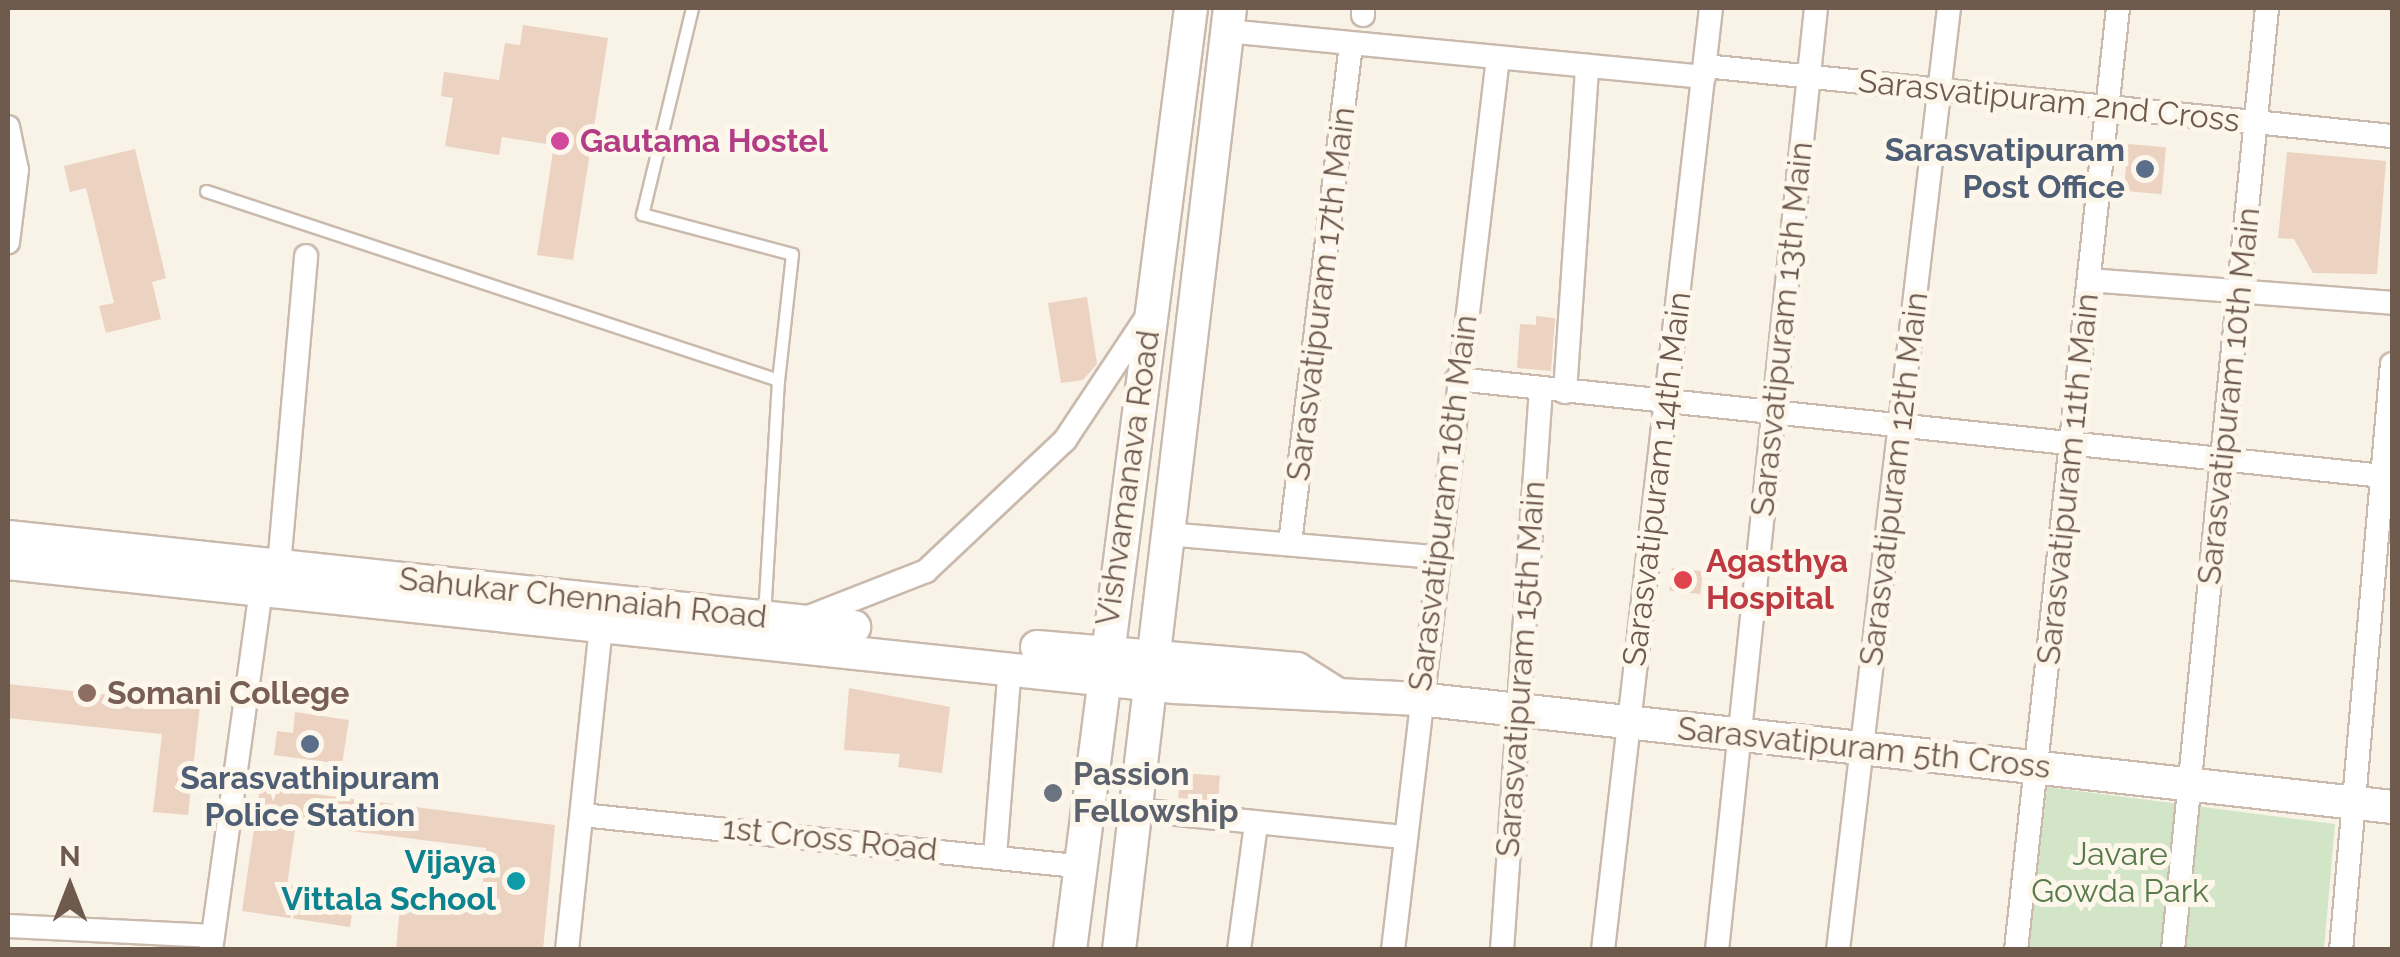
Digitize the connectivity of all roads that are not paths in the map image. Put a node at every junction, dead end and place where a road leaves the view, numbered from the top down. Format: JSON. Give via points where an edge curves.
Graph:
{"nodes":[{"id":1,"x":692,"y":8,"type":"edge"},
{"id":2,"x":1191,"y":8,"type":"edge"},
{"id":3,"x":1712,"y":8,"type":"edge"},
{"id":4,"x":1816,"y":8,"type":"edge"},
{"id":5,"x":1949,"y":8,"type":"edge"},
{"id":6,"x":2118,"y":8,"type":"edge"},
{"id":7,"x":2267,"y":8,"type":"edge"},
{"id":8,"x":1229,"y":19,"type":"edge"},
{"id":9,"x":1351,"y":44,"type":"junction"},
{"id":10,"x":1498,"y":58,"type":"junction"},
{"id":11,"x":1587,"y":66,"type":"junction"},
{"id":12,"x":1704,"y":71,"type":"junction"},
{"id":13,"x":1809,"y":76,"type":"junction"},
{"id":14,"x":1940,"y":90,"type":"junction"},
{"id":15,"x":2108,"y":107,"type":"junction"},
{"id":16,"x":2256,"y":122,"type":"junction"},
{"id":17,"x":8,"y":126,"type":"edge"},
{"id":18,"x":2392,"y":136,"type":"edge"},
{"id":19,"x":206,"y":191,"type":"dead end"},
{"id":20,"x":8,"y":242,"type":"edge"},
{"id":21,"x":306,"y":256,"type":"dead end"},
{"id":22,"x":2089,"y":280,"type":"junction"},
{"id":23,"x":2239,"y":284,"type":"junction"},
{"id":24,"x":2392,"y":304,"type":"edge"},
{"id":25,"x":1151,"y":308,"type":"junction"},
{"id":26,"x":2392,"y":364,"type":"edge"},
{"id":27,"x":1457,"y":379,"type":"junction"},
{"id":28,"x":778,"y":380,"type":"junction"},
{"id":29,"x":1541,"y":388,"type":"junction"},
{"id":30,"x":1565,"y":392,"type":"junction"},
{"id":31,"x":1666,"y":401,"type":"junction"},
{"id":32,"x":1774,"y":412,"type":"junction"},
{"id":33,"x":1900,"y":426,"type":"junction"},
{"id":34,"x":2071,"y":443,"type":"junction"},
{"id":35,"x":2222,"y":459,"type":"junction"},
{"id":36,"x":2387,"y":476,"type":"edge"},
{"id":37,"x":1166,"y":534,"type":"junction"},
{"id":38,"x":8,"y":537,"type":"edge"},
{"id":39,"x":1290,"y":543,"type":"junction"},
{"id":40,"x":1436,"y":557,"type":"junction"},
{"id":41,"x":8,"y":563,"type":"edge"},
{"id":42,"x":268,"y":573,"type":"junction"},
{"id":43,"x":764,"y":618,"type":"junction"},
{"id":44,"x":798,"y":621,"type":"junction"},
{"id":45,"x":601,"y":624,"type":"junction"},
{"id":46,"x":1102,"y":663,"type":"junction"},
{"id":47,"x":1010,"y":666,"type":"junction"},
{"id":48,"x":1156,"y":668,"type":"junction"},
{"id":49,"x":1419,"y":700,"type":"junction"},
{"id":50,"x":1516,"y":710,"type":"junction"},
{"id":51,"x":1629,"y":722,"type":"junction"},
{"id":52,"x":1740,"y":734,"type":"junction"},
{"id":53,"x":1862,"y":748,"type":"junction"},
{"id":54,"x":2036,"y":767,"type":"junction"},
{"id":55,"x":2192,"y":785,"type":"junction"},
{"id":56,"x":2354,"y":803,"type":"junction"},
{"id":57,"x":2392,"y":807,"type":"edge"},
{"id":58,"x":1137,"y":810,"type":"junction"},
{"id":59,"x":582,"y":815,"type":"junction"},
{"id":60,"x":1256,"y":824,"type":"junction"},
{"id":61,"x":1405,"y":836,"type":"junction"},
{"id":62,"x":995,"y":856,"type":"junction"},
{"id":63,"x":1077,"y":866,"type":"junction"},
{"id":64,"x":8,"y":926,"type":"edge"},
{"id":65,"x":212,"y":942,"type":"edge"},
{"id":66,"x":567,"y":950,"type":"edge"},
{"id":67,"x":1070,"y":950,"type":"edge"},
{"id":68,"x":1118,"y":950,"type":"edge"},
{"id":69,"x":1239,"y":950,"type":"edge"},
{"id":70,"x":1394,"y":950,"type":"edge"},
{"id":71,"x":1502,"y":950,"type":"edge"},
{"id":72,"x":1602,"y":950,"type":"edge"},
{"id":73,"x":1717,"y":950,"type":"edge"},
{"id":74,"x":1838,"y":950,"type":"edge"},
{"id":75,"x":2016,"y":950,"type":"edge"},
{"id":76,"x":2173,"y":950,"type":"edge"},
{"id":77,"x":2341,"y":950,"type":"edge"}],
"edges":[{"from":1,"to":28,"type":"lane","via":[[642,214],[792,254]]},
{"from":2,"to":25,"type":"street","name":"Vishvamanava Road"},
{"from":3,"to":12,"type":"street","name":"Sarasvatipuram 14th Main"},
{"from":4,"to":13,"type":"street","name":"Sarasvatipuram 13th Main"},
{"from":5,"to":14,"type":"street","name":"Sarasvatipuram 12th Main"},
{"from":6,"to":15,"type":"street","name":"Sarasvatipuram 11th Main"},
{"from":7,"to":16,"type":"street","name":"Sarasvatipuram 10th Main"},
{"from":8,"to":9,"type":"street","name":"Sarasvatipuram 2nd Cross"},
{"from":8,"to":37,"type":"street","name":"Vishvamanava Road"},
{"from":9,"to":10,"type":"street","name":"Sarasvatipuram 2nd Cross"},
{"from":9,"to":39,"type":"street","name":"Sarasvatipuram 17th Main"},
{"from":10,"to":11,"type":"street","name":"Sarasvatipuram 2nd Cross"},
{"from":10,"to":27,"type":"street","name":"Sarasvatipuram 16th Main"},
{"from":11,"to":12,"type":"street","name":"Sarasvatipuram 2nd Cross"},
{"from":11,"to":30,"type":"street"},
{"from":12,"to":13,"type":"street","name":"Sarasvatipuram 2nd Cross"},
{"from":12,"to":31,"type":"street","name":"Sarasvatipuram 14th Main"},
{"from":13,"to":14,"type":"street","name":"Sarasvatipuram 2nd Cross"},
{"from":13,"to":32,"type":"street","name":"Sarasvatipuram 13th Main"},
{"from":14,"to":15,"type":"street","name":"Sarasvatipuram 2nd Cross"},
{"from":14,"to":33,"type":"street","name":"Sarasvatipuram 12th Main"},
{"from":15,"to":16,"type":"street","name":"Sarasvatipuram 2nd Cross"},
{"from":15,"to":22,"type":"street","name":"Sarasvatipuram 11th Main"},
{"from":16,"to":18,"type":"street","name":"Sarasvatipuram 2nd Cross"},
{"from":16,"to":23,"type":"street","name":"Sarasvatipuram 10th Main"},
{"from":17,"to":20,"type":"street","via":[[17,170]]},
{"from":19,"to":28,"type":"lane"},
{"from":21,"to":42,"type":"street"},
{"from":22,"to":23,"type":"street"},
{"from":22,"to":34,"type":"street","name":"Sarasvatipuram 11th Main"},
{"from":23,"to":24,"type":"street"},
{"from":23,"to":35,"type":"street","name":"Sarasvatipuram 10th Main"},
{"from":25,"to":44,"type":"street","via":[[1065,440],[926,571]]},
{"from":25,"to":46,"type":"street","name":"Vishvamanava Road"},
{"from":26,"to":36,"type":"street"},
{"from":27,"to":29,"type":"street"},
{"from":27,"to":40,"type":"street","name":"Sarasvatipuram 16th Main"},
{"from":28,"to":43,"type":"lane"},
{"from":29,"to":30,"type":"street"},
{"from":29,"to":50,"type":"street","name":"Sarasvatipuram 15th Main"},
{"from":30,"to":31,"type":"street"},
{"from":31,"to":32,"type":"street"},
{"from":31,"to":51,"type":"street","name":"Sarasvatipuram 14th Main"},
{"from":32,"to":33,"type":"street"},
{"from":32,"to":52,"type":"street","name":"Sarasvatipuram 13th Main"},
{"from":33,"to":34,"type":"street"},
{"from":33,"to":53,"type":"street","name":"Sarasvatipuram 12th Main"},
{"from":34,"to":35,"type":"street"},
{"from":34,"to":54,"type":"street","name":"Sarasvatipuram 11th Main"},
{"from":35,"to":36,"type":"street"},
{"from":35,"to":55,"type":"street","name":"Sarasvatipuram 10th Main"},
{"from":36,"to":56,"type":"street"},
{"from":37,"to":39,"type":"street"},
{"from":37,"to":48,"type":"street","name":"Vishvamanava Road"},
{"from":38,"to":42,"type":"street","name":"Sahukar Chennaiah Road"},
{"from":39,"to":40,"type":"street"},
{"from":40,"to":49,"type":"street","name":"Sarasvatipuram 16th Main"},
{"from":41,"to":42,"type":"street","name":"Sahukar Chennaiah Road"},
{"from":42,"to":43,"type":"street","name":"Sahukar Chennaiah Road"},
{"from":42,"to":45,"type":"street","name":"Sahukar Chennaiah Road"},
{"from":42,"to":65,"type":"street"},
{"from":43,"to":44,"type":"street","name":"Sahukar Chennaiah Road"},
{"from":44,"to":46,"type":"street","name":"Sahukar Chennaiah Road"},
{"from":45,"to":47,"type":"street","name":"Sahukar Chennaiah Road"},
{"from":45,"to":59,"type":"street"},
{"from":46,"to":47,"type":"street","name":"Sahukar Chennaiah Road"},
{"from":46,"to":48,"type":"street","name":"Sahukar Chennaiah Road"},
{"from":46,"to":63,"type":"street","name":"Vishvamanava Road"},
{"from":47,"to":62,"type":"street"},
{"from":48,"to":49,"type":"street","name":"Sarasvatipuram 5th Cross","via":[[1296,669],[1335,693]]},
{"from":48,"to":58,"type":"street","name":"Vishvamanava Road"},
{"from":49,"to":50,"type":"street","name":"Sarasvatipuram 5th Cross"},
{"from":49,"to":61,"type":"street","name":"Sarasvatipuram 16th Main"},
{"from":50,"to":51,"type":"street","name":"Sarasvatipuram 5th Cross"},
{"from":50,"to":71,"type":"street","name":"Sarasvatipuram 15th Main"},
{"from":51,"to":52,"type":"street","name":"Sarasvatipuram 5th Cross"},
{"from":51,"to":72,"type":"street","name":"Sarasvatipuram 14th Main"},
{"from":52,"to":53,"type":"street","name":"Sarasvatipuram 5th Cross"},
{"from":52,"to":73,"type":"street","name":"Sarasvatipuram 13th Main"},
{"from":53,"to":54,"type":"street","name":"Sarasvatipuram 5th Cross"},
{"from":53,"to":74,"type":"street","name":"Sarasvatipuram 12th Main"},
{"from":54,"to":55,"type":"street","name":"Sarasvatipuram 5th Cross"},
{"from":54,"to":75,"type":"street","name":"Sarasvatipuram 11th Main"},
{"from":55,"to":56,"type":"street","name":"Sarasvatipuram 5th Cross"},
{"from":55,"to":76,"type":"street","name":"Sarasvatipuram 10th Main"},
{"from":56,"to":57,"type":"street","name":"Sarasvatipuram 5th Cross"},
{"from":56,"to":77,"type":"street"},
{"from":58,"to":60,"type":"street"},
{"from":58,"to":68,"type":"street","name":"Vishvamanava Road"},
{"from":59,"to":62,"type":"street","name":"1st Cross Road"},
{"from":59,"to":66,"type":"street"},
{"from":60,"to":61,"type":"street"},
{"from":60,"to":69,"type":"street"},
{"from":61,"to":70,"type":"street","name":"Sarasvatipuram 16th Main"},
{"from":62,"to":63,"type":"street","name":"1st Cross Road"},
{"from":63,"to":67,"type":"street","name":"Vishvamanava Road"},
{"from":64,"to":65,"type":"street"}]}
